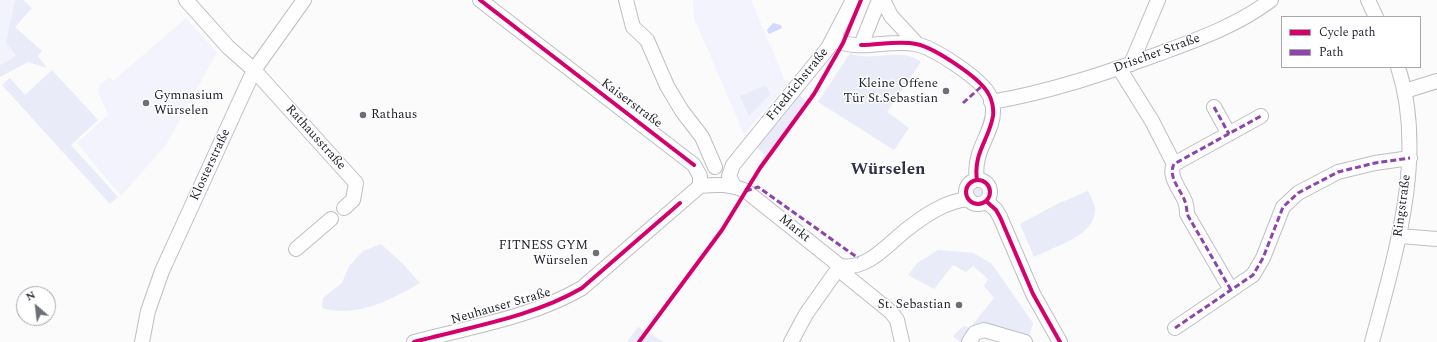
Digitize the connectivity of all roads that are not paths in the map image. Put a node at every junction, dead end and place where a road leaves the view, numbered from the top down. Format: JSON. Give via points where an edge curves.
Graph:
{"nodes":[{"id":1,"x":186,"y":0,"type":"edge"},
{"id":2,"x":304,"y":0,"type":"edge"},
{"id":3,"x":480,"y":0,"type":"edge"},
{"id":4,"x":626,"y":0,"type":"edge"},
{"id":5,"x":854,"y":0,"type":"edge"},
{"id":6,"x":879,"y":0,"type":"edge"},
{"id":7,"x":883,"y":0,"type":"edge"},
{"id":8,"x":1158,"y":0,"type":"edge"},
{"id":9,"x":1271,"y":0,"type":"edge"},
{"id":10,"x":1368,"y":0,"type":"edge"},
{"id":11,"x":1376,"y":16,"type":"edge"},
{"id":12,"x":834,"y":40,"type":"junction"},
{"id":13,"x":917,"y":44,"type":"junction"},
{"id":14,"x":861,"y":45,"type":"junction"},
{"id":15,"x":1125,"y":66,"type":"junction"},
{"id":16,"x":1398,"y":68,"type":"edge"},
{"id":17,"x":254,"y":70,"type":"junction"},
{"id":18,"x":1437,"y":81,"type":"edge"},
{"id":19,"x":1405,"y":91,"type":"junction"},
{"id":20,"x":992,"y":106,"type":"junction"},
{"id":21,"x":1214,"y":107,"type":"dead end"},
{"id":22,"x":1262,"y":116,"type":"dead end"},
{"id":23,"x":1229,"y":134,"type":"junction"},
{"id":24,"x":1410,"y":158,"type":"junction"},
{"id":25,"x":1174,"y":164,"type":"junction"},
{"id":26,"x":694,"y":165,"type":"junction"},
{"id":27,"x":733,"y":165,"type":"junction"},
{"id":28,"x":715,"y":167,"type":"junction"},
{"id":29,"x":977,"y":180,"type":"junction"},
{"id":30,"x":700,"y":186,"type":"junction"},
{"id":31,"x":734,"y":186,"type":"junction"},
{"id":32,"x":969,"y":199,"type":"junction"},
{"id":33,"x":986,"y":201,"type":"junction"},
{"id":34,"x":344,"y":208,"type":"dead end"},
{"id":35,"x":331,"y":219,"type":"dead end"},
{"id":36,"x":1400,"y":236,"type":"junction"},
{"id":37,"x":1437,"y":239,"type":"edge"},
{"id":38,"x":296,"y":249,"type":"dead end"},
{"id":39,"x":839,"y":267,"type":"junction"},
{"id":40,"x":1231,"y":290,"type":"junction"},
{"id":41,"x":1175,"y":328,"type":"dead end"},
{"id":42,"x":1056,"y":341,"type":"edge"},
{"id":43,"x":142,"y":342,"type":"edge"},
{"id":44,"x":414,"y":342,"type":"edge"},
{"id":45,"x":791,"y":342,"type":"edge"},
{"id":46,"x":902,"y":342,"type":"edge"},
{"id":47,"x":969,"y":342,"type":"edge"},
{"id":48,"x":1025,"y":342,"type":"edge"},
{"id":49,"x":1372,"y":342,"type":"edge"}],
"edges":[{"from":1,"to":17,"type":"street","via":[[228,47]]},
{"from":2,"to":17,"type":"street","name":"Klosterstraße"},
{"from":3,"to":26,"type":"street","name":"Kaiserstraße"},
{"from":4,"to":28,"type":"street","via":[[633,27],[647,40],[667,86],[702,137]]},
{"from":5,"to":12,"type":"street","name":"Friedrichstraße"},
{"from":6,"to":14,"type":"street"},
{"from":7,"to":13,"type":"street","via":[[891,16]]},
{"from":8,"to":15,"type":"street"},
{"from":9,"to":15,"type":"street","name":"Drischer Straße","via":[[1219,31]]},
{"from":10,"to":11,"type":"street"},
{"from":12,"to":14,"type":"street"},
{"from":12,"to":27,"type":"street","name":"Friedrichstraße"},
{"from":13,"to":14,"type":"street"},
{"from":13,"to":20,"type":"street","via":[[936,53],[973,78],[988,93]]},
{"from":15,"to":20,"type":"street","name":"Drischer Straße"},
{"from":15,"to":25,"type":"street"},
{"from":16,"to":19,"type":"street","name":"Ringstraße"},
{"from":17,"to":34,"type":"street","name":"Rathausstraße","via":[[356,183],[353,200]]},
{"from":17,"to":43,"type":"street","name":"Klosterstraße","via":[[162,271],[148,311]]},
{"from":18,"to":19,"type":"street"},
{"from":19,"to":24,"type":"street","name":"Ringstraße"},
{"from":20,"to":29,"type":"street","via":[[992,118],[977,159]]},
{"from":21,"to":23,"type":"street"},
{"from":22,"to":23,"type":"street"},
{"from":23,"to":25,"type":"street"},
{"from":24,"to":36,"type":"street","name":"Ringstraße"},
{"from":24,"to":40,"type":"street","via":[[1338,172],[1298,193],[1283,207],[1259,267],[1253,275]]},
{"from":25,"to":40,"type":"street","via":[[1172,175],[1185,200],[1187,214]]},
{"from":26,"to":28,"type":"street"},
{"from":26,"to":30,"type":"street","via":[[700,176]]},
{"from":27,"to":28,"type":"street"},
{"from":27,"to":31,"type":"street","via":[[728,176]]},
{"from":29,"to":32,"type":"street","via":[[967,188]]},
{"from":29,"to":33,"type":"street","via":[[984,181],[990,187],[990,195]]},
{"from":30,"to":31,"type":"street","name":"Markt"},
{"from":30,"to":44,"type":"street","name":"Neuhauser Straße","via":[[582,288],[568,296],[552,304]]},
{"from":31,"to":39,"type":"street","name":"Markt","via":[[762,203]]},
{"from":32,"to":33,"type":"street","via":[[979,204]]},
{"from":32,"to":39,"type":"street","via":[[943,205],[906,230],[876,256],[855,265]]},
{"from":33,"to":42,"type":"street","via":[[1000,217]]},
{"from":35,"to":38,"type":"street"},
{"from":36,"to":37,"type":"street"},
{"from":36,"to":49,"type":"street","name":"Ringstraße"},
{"from":39,"to":45,"type":"street","via":[[806,314]]},
{"from":39,"to":46,"type":"street","name":"Markt","via":[[891,312]]},
{"from":40,"to":41,"type":"street"},
{"from":47,"to":48,"type":"street","via":[[975,333],[984,330]]}]}
